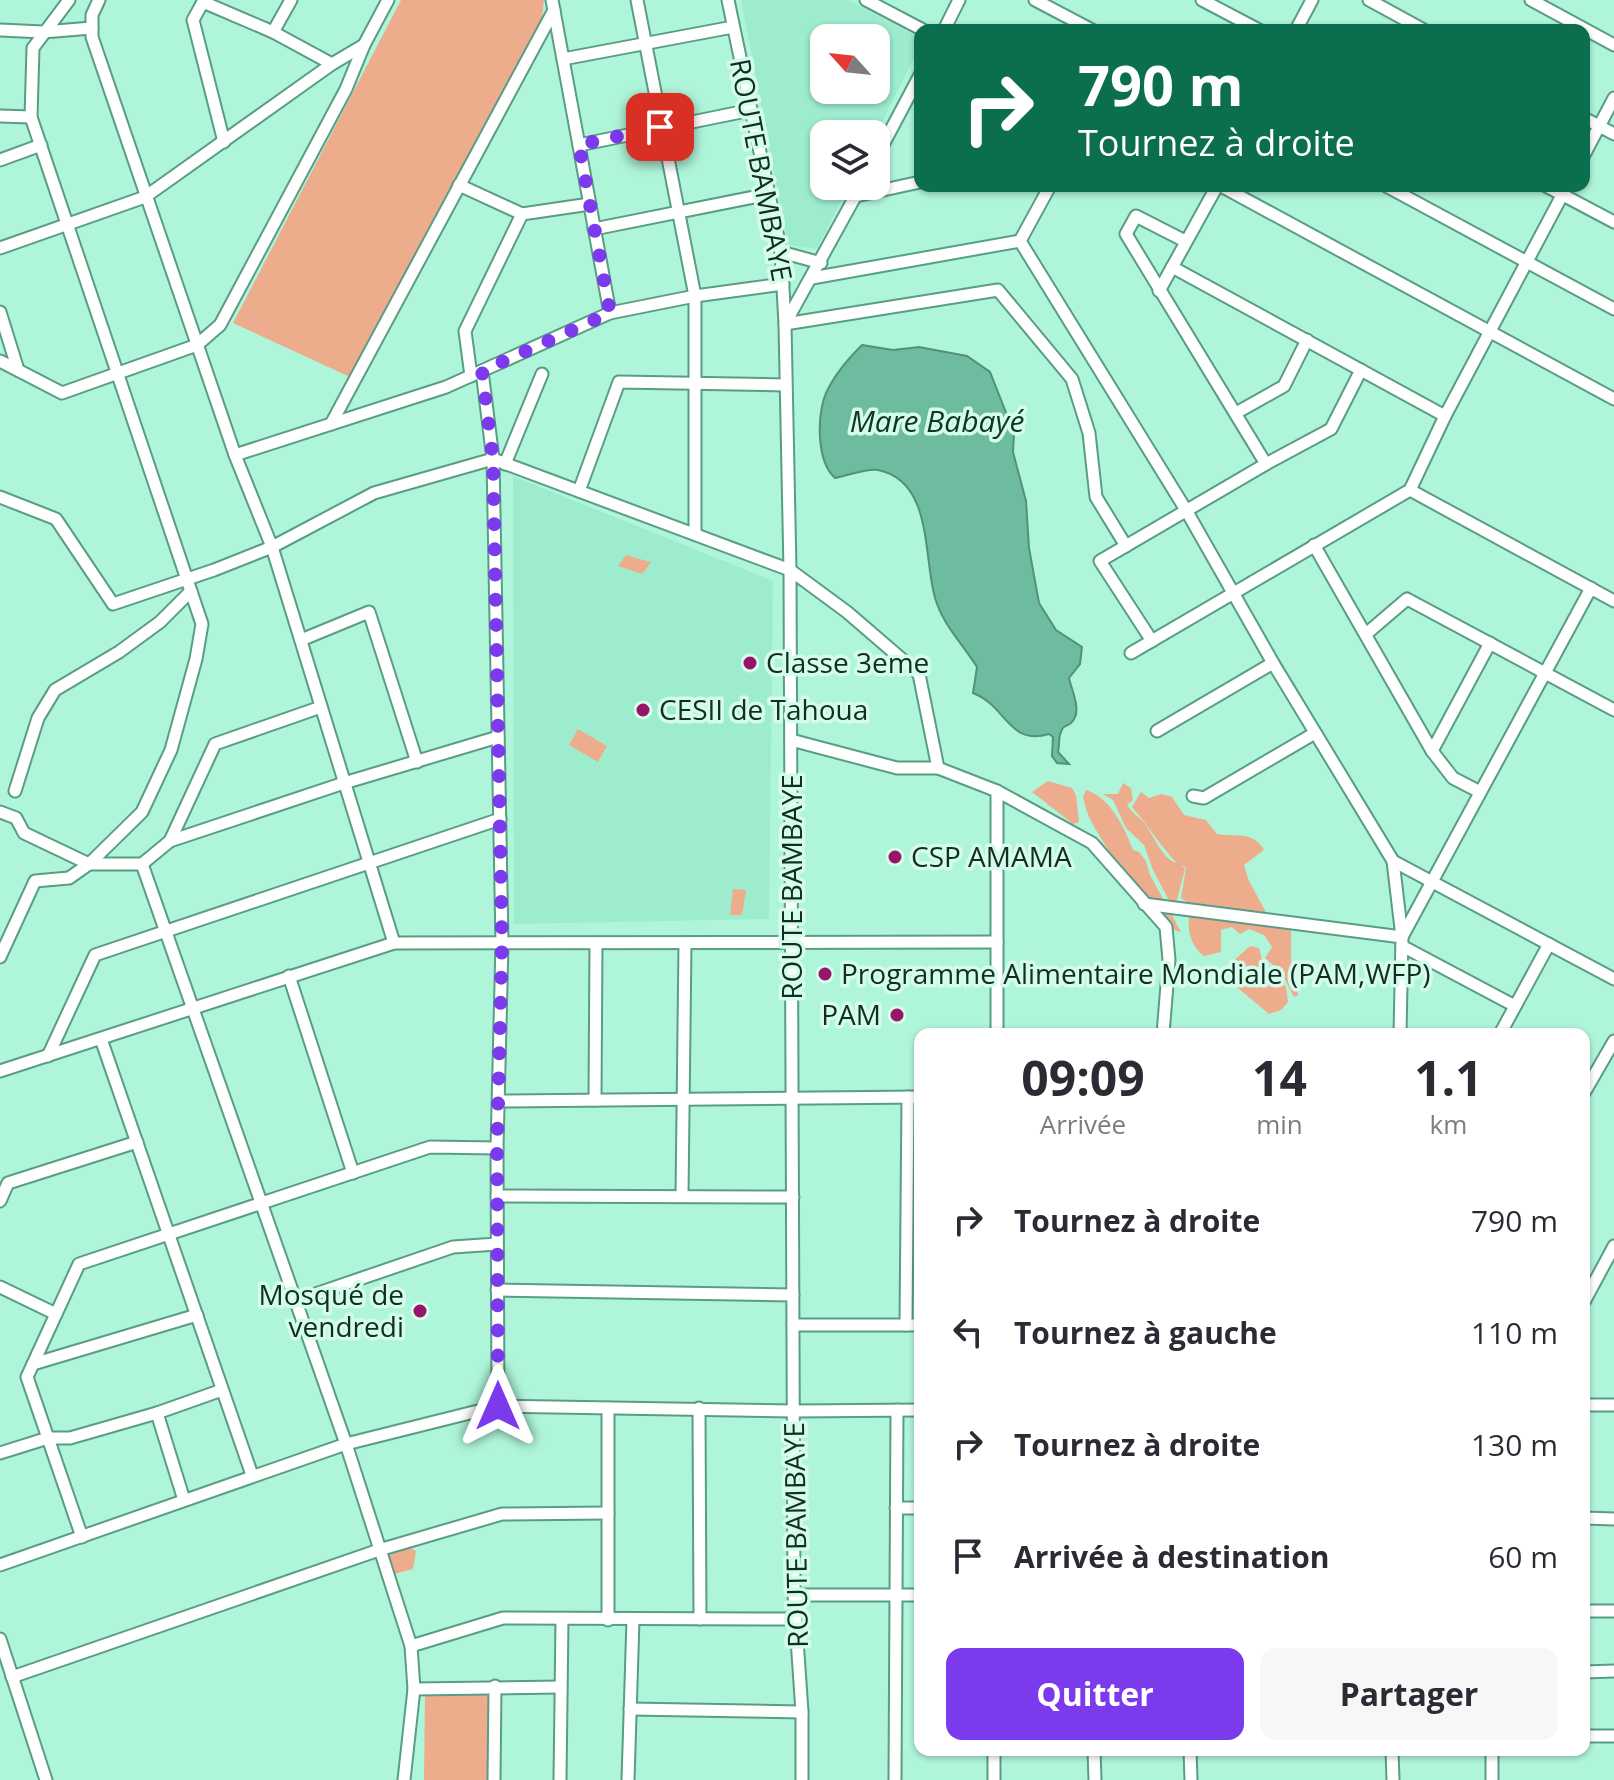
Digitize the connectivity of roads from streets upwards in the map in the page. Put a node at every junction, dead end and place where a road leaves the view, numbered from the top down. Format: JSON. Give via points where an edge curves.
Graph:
{"nodes":[{"id":1,"x":69,"y":0,"type":"edge"},
{"id":2,"x":99,"y":0,"type":"edge"},
{"id":3,"x":291,"y":0,"type":"edge"},
{"id":4,"x":388,"y":0,"type":"edge"},
{"id":5,"x":637,"y":0,"type":"edge"},
{"id":6,"x":728,"y":0,"type":"edge"},
{"id":7,"x":866,"y":0,"type":"edge"},
{"id":8,"x":959,"y":0,"type":"edge"},
{"id":9,"x":1035,"y":0,"type":"edge"},
{"id":10,"x":1202,"y":0,"type":"edge"},
{"id":11,"x":1312,"y":0,"type":"edge"},
{"id":12,"x":1369,"y":0,"type":"edge"},
{"id":13,"x":1531,"y":0,"type":"edge"},
{"id":14,"x":203,"y":1,"type":"edge"},
{"id":15,"x":553,"y":5,"type":"edge"},
{"id":16,"x":947,"y":24,"type":"edge"},
{"id":17,"x":1081,"y":24,"type":"edge"},
{"id":18,"x":1248,"y":24,"type":"edge"},
{"id":19,"x":1299,"y":24,"type":"edge"},
{"id":20,"x":1413,"y":24,"type":"edge"},
{"id":21,"x":1575,"y":24,"type":"edge"},
{"id":22,"x":914,"y":25,"type":"edge"},
{"id":23,"x":733,"y":27,"type":"junction"},
{"id":24,"x":92,"y":28,"type":"junction"},
{"id":25,"x":0,"y":30,"type":"edge"},
{"id":26,"x":43,"y":32,"type":"junction"},
{"id":27,"x":273,"y":32,"type":"junction"},
{"id":28,"x":1590,"y":32,"type":"edge"},
{"id":29,"x":644,"y":44,"type":"junction"},
{"id":30,"x":364,"y":45,"type":"junction"},
{"id":31,"x":1614,"y":45,"type":"edge"},
{"id":32,"x":563,"y":59,"type":"junction"},
{"id":33,"x":332,"y":64,"type":"junction"},
{"id":34,"x":914,"y":86,"type":"edge"},
{"id":35,"x":1614,"y":98,"type":"edge"},
{"id":36,"x":751,"y":110,"type":"junction"},
{"id":37,"x":0,"y":116,"type":"edge"},
{"id":38,"x":31,"y":117,"type":"junction"},
{"id":39,"x":1590,"y":121,"type":"edge"},
{"id":40,"x":1599,"y":126,"type":"junction"},
{"id":41,"x":660,"y":127,"type":"junction"},
{"id":42,"x":890,"y":132,"type":"edge"},
{"id":43,"x":1614,"y":134,"type":"edge"},
{"id":44,"x":224,"y":142,"type":"junction"},
{"id":45,"x":1590,"y":143,"type":"edge"},
{"id":46,"x":41,"y":145,"type":"junction"},
{"id":47,"x":579,"y":145,"type":"junction"},
{"id":48,"x":0,"y":160,"type":"edge"},
{"id":49,"x":914,"y":183,"type":"edge"},
{"id":50,"x":459,"y":185,"type":"junction"},
{"id":51,"x":890,"y":186,"type":"edge"},
{"id":52,"x":1047,"y":192,"type":"edge"},
{"id":53,"x":1215,"y":192,"type":"edge"},
{"id":54,"x":1230,"y":192,"type":"edge"},
{"id":55,"x":1397,"y":192,"type":"edge"},
{"id":56,"x":1564,"y":192,"type":"edge"},
{"id":57,"x":1568,"y":192,"type":"edge"},
{"id":58,"x":769,"y":194,"type":"junction"},
{"id":59,"x":145,"y":197,"type":"junction"},
{"id":60,"x":853,"y":200,"type":"edge"},
{"id":61,"x":590,"y":204,"type":"junction"},
{"id":62,"x":678,"y":212,"type":"junction"},
{"id":63,"x":522,"y":214,"type":"junction"},
{"id":64,"x":1614,"y":222,"type":"edge"},
{"id":65,"x":67,"y":224,"type":"junction"},
{"id":66,"x":594,"y":229,"type":"junction"},
{"id":67,"x":1020,"y":241,"type":"junction"},
{"id":68,"x":1185,"y":241,"type":"junction"},
{"id":69,"x":0,"y":248,"type":"edge"},
{"id":70,"x":781,"y":252,"type":"junction"},
{"id":71,"x":1527,"y":261,"type":"junction"},
{"id":72,"x":821,"y":263,"type":"junction"},
{"id":73,"x":1172,"y":267,"type":"junction"},
{"id":74,"x":812,"y":278,"type":"junction"},
{"id":75,"x":783,"y":284,"type":"junction"},
{"id":76,"x":1159,"y":291,"type":"junction"},
{"id":77,"x":695,"y":296,"type":"junction"},
{"id":78,"x":1614,"y":309,"type":"edge"},
{"id":79,"x":0,"y":312,"type":"edge"},
{"id":80,"x":610,"y":313,"type":"junction"},
{"id":81,"x":785,"y":324,"type":"junction"},
{"id":82,"x":1489,"y":333,"type":"junction"},
{"id":83,"x":1307,"y":340,"type":"junction"},
{"id":84,"x":197,"y":345,"type":"junction"},
{"id":85,"x":0,"y":361,"type":"edge"},
{"id":86,"x":18,"y":370,"type":"junction"},
{"id":87,"x":1361,"y":370,"type":"junction"},
{"id":88,"x":482,"y":371,"type":"junction"},
{"id":89,"x":119,"y":372,"type":"junction"},
{"id":90,"x":542,"y":374,"type":"dead end"},
{"id":91,"x":471,"y":376,"type":"junction"},
{"id":92,"x":694,"y":384,"type":"junction"},
{"id":93,"x":785,"y":385,"type":"junction"},
{"id":94,"x":1614,"y":399,"type":"edge"},
{"id":95,"x":1236,"y":413,"type":"junction"},
{"id":96,"x":1445,"y":416,"type":"junction"},
{"id":97,"x":331,"y":424,"type":"junction"},
{"id":98,"x":235,"y":455,"type":"junction"},
{"id":99,"x":499,"y":461,"type":"junction"},
{"id":100,"x":1266,"y":464,"type":"junction"},
{"id":101,"x":1410,"y":490,"type":"junction"},
{"id":102,"x":579,"y":491,"type":"junction"},
{"id":103,"x":0,"y":497,"type":"edge"},
{"id":104,"x":1186,"y":510,"type":"junction"},
{"id":105,"x":695,"y":534,"type":"junction"},
{"id":106,"x":1314,"y":545,"type":"junction"},
{"id":107,"x":1126,"y":546,"type":"junction"},
{"id":108,"x":272,"y":547,"type":"junction"},
{"id":109,"x":790,"y":570,"type":"junction"},
{"id":110,"x":185,"y":579,"type":"junction"},
{"id":111,"x":1591,"y":588,"type":"junction"},
{"id":112,"x":191,"y":591,"type":"junction"},
{"id":113,"x":1233,"y":592,"type":"junction"},
{"id":114,"x":1614,"y":600,"type":"edge"},
{"id":115,"x":1366,"y":634,"type":"junction"},
{"id":116,"x":301,"y":640,"type":"junction"},
{"id":117,"x":1152,"y":641,"type":"junction"},
{"id":118,"x":1490,"y":643,"type":"junction"},
{"id":119,"x":1131,"y":653,"type":"dead end"},
{"id":120,"x":1273,"y":663,"type":"junction"},
{"id":121,"x":1546,"y":672,"type":"junction"},
{"id":122,"x":321,"y":707,"type":"junction"},
{"id":123,"x":1613,"y":714,"type":"edge"},
{"id":124,"x":1157,"y":731,"type":"dead end"},
{"id":125,"x":1315,"y":733,"type":"junction"},
{"id":126,"x":498,"y":737,"type":"junction"},
{"id":127,"x":791,"y":740,"type":"junction"},
{"id":128,"x":1432,"y":751,"type":"junction"},
{"id":129,"x":417,"y":762,"type":"junction"},
{"id":130,"x":938,"y":768,"type":"junction"},
{"id":131,"x":344,"y":783,"type":"junction"},
{"id":132,"x":15,"y":791,"type":"dead end"},
{"id":133,"x":997,"y":791,"type":"junction"},
{"id":134,"x":1480,"y":792,"type":"junction"},
{"id":135,"x":1193,"y":796,"type":"dead end"},
{"id":136,"x":0,"y":812,"type":"edge"},
{"id":137,"x":500,"y":819,"type":"junction"},
{"id":138,"x":170,"y":841,"type":"junction"},
{"id":139,"x":1393,"y":861,"type":"junction"},
{"id":140,"x":89,"y":864,"type":"junction"},
{"id":141,"x":142,"y":864,"type":"junction"},
{"id":142,"x":370,"y":864,"type":"junction"},
{"id":143,"x":1432,"y":882,"type":"junction"},
{"id":144,"x":1144,"y":904,"type":"junction"},
{"id":145,"x":167,"y":931,"type":"junction"},
{"id":146,"x":997,"y":942,"type":"junction"},
{"id":147,"x":1402,"y":942,"type":"junction"},
{"id":148,"x":394,"y":943,"type":"junction"},
{"id":149,"x":502,"y":943,"type":"junction"},
{"id":150,"x":596,"y":944,"type":"junction"},
{"id":151,"x":685,"y":944,"type":"junction"},
{"id":152,"x":792,"y":944,"type":"junction"},
{"id":153,"x":1549,"y":944,"type":"junction"},
{"id":154,"x":0,"y":957,"type":"edge"},
{"id":155,"x":289,"y":976,"type":"junction"},
{"id":156,"x":1614,"y":979,"type":"edge"},
{"id":157,"x":1515,"y":1006,"type":"junction"},
{"id":158,"x":194,"y":1010,"type":"junction"},
{"id":159,"x":997,"y":1028,"type":"edge"},
{"id":160,"x":1163,"y":1028,"type":"edge"},
{"id":161,"x":1400,"y":1028,"type":"edge"},
{"id":162,"x":1503,"y":1028,"type":"edge"},
{"id":163,"x":101,"y":1039,"type":"junction"},
{"id":164,"x":1614,"y":1041,"type":"edge"},
{"id":165,"x":48,"y":1056,"type":"junction"},
{"id":166,"x":0,"y":1071,"type":"edge"},
{"id":167,"x":1590,"y":1083,"type":"edge"},
{"id":168,"x":792,"y":1097,"type":"junction"},
{"id":169,"x":914,"y":1097,"type":"edge"},
{"id":170,"x":683,"y":1098,"type":"junction"},
{"id":171,"x":595,"y":1100,"type":"junction"},
{"id":172,"x":499,"y":1101,"type":"junction"},
{"id":173,"x":137,"y":1142,"type":"junction"},
{"id":174,"x":497,"y":1148,"type":"junction"},
{"id":175,"x":353,"y":1173,"type":"junction"},
{"id":176,"x":497,"y":1196,"type":"junction"},
{"id":177,"x":682,"y":1196,"type":"junction"},
{"id":178,"x":793,"y":1197,"type":"junction"},
{"id":179,"x":0,"y":1201,"type":"edge"},
{"id":180,"x":261,"y":1204,"type":"junction"},
{"id":181,"x":169,"y":1234,"type":"junction"},
{"id":182,"x":497,"y":1244,"type":"junction"},
{"id":183,"x":1614,"y":1246,"type":"edge"},
{"id":184,"x":1590,"y":1282,"type":"edge"},
{"id":185,"x":0,"y":1287,"type":"edge"},
{"id":186,"x":497,"y":1290,"type":"junction"},
{"id":187,"x":793,"y":1295,"type":"junction"},
{"id":188,"x":295,"y":1301,"type":"junction"},
{"id":189,"x":56,"y":1314,"type":"junction"},
{"id":190,"x":197,"y":1315,"type":"junction"},
{"id":191,"x":793,"y":1325,"type":"junction"},
{"id":192,"x":906,"y":1325,"type":"junction"},
{"id":193,"x":914,"y":1325,"type":"edge"},
{"id":194,"x":33,"y":1364,"type":"junction"},
{"id":195,"x":222,"y":1390,"type":"junction"},
{"id":196,"x":1590,"y":1405,"type":"edge"},
{"id":197,"x":1614,"y":1405,"type":"edge"},
{"id":198,"x":498,"y":1406,"type":"junction"},
{"id":199,"x":608,"y":1408,"type":"junction"},
{"id":200,"x":699,"y":1408,"type":"junction"},
{"id":201,"x":897,"y":1410,"type":"junction"},
{"id":202,"x":914,"y":1410,"type":"edge"},
{"id":203,"x":794,"y":1411,"type":"junction"},
{"id":204,"x":157,"y":1413,"type":"junction"},
{"id":205,"x":48,"y":1438,"type":"junction"},
{"id":206,"x":346,"y":1444,"type":"junction"},
{"id":207,"x":0,"y":1453,"type":"edge"},
{"id":208,"x":252,"y":1475,"type":"junction"},
{"id":209,"x":184,"y":1500,"type":"junction"},
{"id":210,"x":896,"y":1508,"type":"junction"},
{"id":211,"x":914,"y":1508,"type":"edge"},
{"id":212,"x":608,"y":1513,"type":"junction"},
{"id":213,"x":1590,"y":1518,"type":"edge"},
{"id":214,"x":1614,"y":1519,"type":"edge"},
{"id":215,"x":82,"y":1537,"type":"junction"},
{"id":216,"x":379,"y":1550,"type":"junction"},
{"id":217,"x":0,"y":1565,"type":"edge"},
{"id":218,"x":794,"y":1595,"type":"junction"},
{"id":219,"x":896,"y":1595,"type":"junction"},
{"id":220,"x":914,"y":1595,"type":"edge"},
{"id":221,"x":1590,"y":1611,"type":"edge"},
{"id":222,"x":1614,"y":1611,"type":"edge"},
{"id":223,"x":562,"y":1619,"type":"junction"},
{"id":224,"x":700,"y":1619,"type":"junction"},
{"id":225,"x":796,"y":1619,"type":"junction"},
{"id":226,"x":608,"y":1620,"type":"junction"},
{"id":227,"x":633,"y":1620,"type":"junction"},
{"id":228,"x":0,"y":1639,"type":"edge"},
{"id":229,"x":411,"y":1646,"type":"junction"},
{"id":230,"x":1614,"y":1671,"type":"edge"},
{"id":231,"x":1590,"y":1672,"type":"edge"},
{"id":232,"x":12,"y":1677,"type":"junction"},
{"id":233,"x":495,"y":1686,"type":"junction"},
{"id":234,"x":561,"y":1687,"type":"junction"},
{"id":235,"x":414,"y":1689,"type":"junction"},
{"id":236,"x":630,"y":1709,"type":"junction"},
{"id":237,"x":802,"y":1712,"type":"junction"},
{"id":238,"x":1590,"y":1736,"type":"edge"},
{"id":239,"x":1614,"y":1736,"type":"edge"},
{"id":240,"x":994,"y":1756,"type":"edge"},
{"id":241,"x":1094,"y":1756,"type":"edge"},
{"id":242,"x":1190,"y":1756,"type":"edge"},
{"id":243,"x":1392,"y":1756,"type":"edge"},
{"id":244,"x":1492,"y":1756,"type":"edge"},
{"id":245,"x":46,"y":1780,"type":"edge"},
{"id":246,"x":404,"y":1780,"type":"edge"},
{"id":247,"x":494,"y":1780,"type":"edge"},
{"id":248,"x":560,"y":1780,"type":"edge"},
{"id":249,"x":628,"y":1780,"type":"edge"},
{"id":250,"x":802,"y":1780,"type":"edge"},
{"id":251,"x":895,"y":1780,"type":"edge"},
{"id":252,"x":994,"y":1780,"type":"edge"},
{"id":253,"x":1095,"y":1780,"type":"edge"},
{"id":254,"x":1191,"y":1780,"type":"edge"},
{"id":255,"x":1393,"y":1780,"type":"edge"},
{"id":256,"x":1492,"y":1780,"type":"edge"}],
"edges":[{"from":1,"to":26,"type":"street"},
{"from":2,"to":24,"type":"street"},
{"from":3,"to":27,"type":"street"},
{"from":4,"to":30,"type":"street"},
{"from":5,"to":29,"type":"street"},
{"from":6,"to":23,"type":"street","name":"ROUTE BAMBAYE"},
{"from":7,"to":22,"type":"street"},
{"from":8,"to":16,"type":"street"},
{"from":9,"to":17,"type":"street"},
{"from":10,"to":18,"type":"street"},
{"from":11,"to":19,"type":"street"},
{"from":12,"to":20,"type":"street"},
{"from":13,"to":21,"type":"street"},
{"from":14,"to":27,"type":"street"},
{"from":14,"to":44,"type":"street","via":[[193,20]]},
{"from":15,"to":32,"type":"street"},
{"from":15,"to":50,"type":"street"},
{"from":23,"to":29,"type":"street"},
{"from":23,"to":36,"type":"street","name":"ROUTE BAMBAYE"},
{"from":24,"to":26,"type":"street"},
{"from":24,"to":59,"type":"street"},
{"from":25,"to":26,"type":"street"},
{"from":26,"to":38,"type":"street","via":[[33,48]]},
{"from":27,"to":33,"type":"street"},
{"from":28,"to":31,"type":"street"},
{"from":29,"to":32,"type":"street"},
{"from":29,"to":41,"type":"street"},
{"from":30,"to":33,"type":"street"},
{"from":30,"to":84,"type":"street","via":[[346,89],[220,325]]},
{"from":32,"to":47,"type":"street"},
{"from":33,"to":44,"type":"street"},
{"from":34,"to":42,"type":"street"},
{"from":35,"to":40,"type":"street"},
{"from":36,"to":41,"type":"street"},
{"from":36,"to":58,"type":"street","name":"ROUTE BAMBAYE"},
{"from":37,"to":38,"type":"street"},
{"from":38,"to":46,"type":"street"},
{"from":39,"to":40,"type":"street"},
{"from":40,"to":43,"type":"street"},
{"from":40,"to":45,"type":"street"},
{"from":41,"to":47,"type":"street"},
{"from":41,"to":62,"type":"street"},
{"from":44,"to":59,"type":"street"},
{"from":46,"to":48,"type":"street"},
{"from":46,"to":65,"type":"street"},
{"from":47,"to":61,"type":"street"},
{"from":49,"to":51,"type":"street"},
{"from":50,"to":63,"type":"street"},
{"from":50,"to":97,"type":"street"},
{"from":52,"to":67,"type":"street"},
{"from":53,"to":68,"type":"street"},
{"from":54,"to":82,"type":"street"},
{"from":55,"to":71,"type":"street"},
{"from":56,"to":71,"type":"street"},
{"from":57,"to":64,"type":"street"},
{"from":58,"to":62,"type":"street"},
{"from":58,"to":70,"type":"street","name":"ROUTE BAMBAYE"},
{"from":59,"to":65,"type":"street"},
{"from":59,"to":84,"type":"street"},
{"from":60,"to":72,"type":"street"},
{"from":61,"to":63,"type":"street"},
{"from":61,"to":66,"type":"street"},
{"from":62,"to":66,"type":"street"},
{"from":62,"to":77,"type":"street"},
{"from":63,"to":91,"type":"street","via":[[465,331]]},
{"from":65,"to":69,"type":"street"},
{"from":65,"to":89,"type":"street"},
{"from":66,"to":80,"type":"street"},
{"from":67,"to":74,"type":"street"},
{"from":67,"to":104,"type":"street"},
{"from":68,"to":73,"type":"street"},
{"from":68,"to":76,"type":"street","via":[[1136,216],[1126,234]]},
{"from":70,"to":72,"type":"street"},
{"from":70,"to":75,"type":"street","name":"ROUTE BAMBAYE"},
{"from":71,"to":78,"type":"street"},
{"from":71,"to":82,"type":"street"},
{"from":72,"to":74,"type":"street"},
{"from":73,"to":76,"type":"street"},
{"from":73,"to":83,"type":"street"},
{"from":74,"to":81,"type":"street"},
{"from":75,"to":77,"type":"street"},
{"from":75,"to":81,"type":"street","name":"ROUTE BAMBAYE"},
{"from":76,"to":95,"type":"street"},
{"from":77,"to":80,"type":"street"},
{"from":77,"to":92,"type":"street"},
{"from":79,"to":86,"type":"street"},
{"from":80,"to":88,"type":"street"},
{"from":81,"to":93,"type":"street","name":"ROUTE BAMBAYE"},
{"from":81,"to":107,"type":"street","via":[[998,290],[1072,379],[1089,433],[1096,497]]},
{"from":82,"to":94,"type":"street"},
{"from":82,"to":96,"type":"street"},
{"from":83,"to":87,"type":"street"},
{"from":83,"to":95,"type":"street","via":[[1284,386]]},
{"from":84,"to":89,"type":"street"},
{"from":84,"to":98,"type":"street"},
{"from":85,"to":86,"type":"street"},
{"from":86,"to":89,"type":"street","via":[[62,393]]},
{"from":87,"to":96,"type":"street"},
{"from":87,"to":100,"type":"street","via":[[1331,429]]},
{"from":88,"to":91,"type":"street"},
{"from":88,"to":99,"type":"street"},
{"from":89,"to":110,"type":"street"},
{"from":90,"to":99,"type":"street"},
{"from":91,"to":97,"type":"street"},
{"from":92,"to":93,"type":"street"},
{"from":92,"to":102,"type":"street","via":[[619,382]]},
{"from":92,"to":105,"type":"street"},
{"from":93,"to":109,"type":"street","name":"ROUTE BAMBAYE"},
{"from":95,"to":100,"type":"street"},
{"from":96,"to":101,"type":"street"},
{"from":97,"to":98,"type":"street"},
{"from":98,"to":108,"type":"street"},
{"from":99,"to":102,"type":"street"},
{"from":99,"to":108,"type":"street","via":[[374,493]]},
{"from":99,"to":126,"type":"street"},
{"from":100,"to":104,"type":"street"},
{"from":101,"to":106,"type":"street"},
{"from":101,"to":111,"type":"street"},
{"from":102,"to":105,"type":"street"},
{"from":103,"to":110,"type":"street","via":[[56,519],[113,604]]},
{"from":104,"to":107,"type":"street"},
{"from":104,"to":113,"type":"street"},
{"from":105,"to":109,"type":"street"},
{"from":106,"to":113,"type":"street"},
{"from":106,"to":115,"type":"street"},
{"from":107,"to":117,"type":"street","via":[[1100,561]]},
{"from":108,"to":110,"type":"street"},
{"from":108,"to":116,"type":"street"},
{"from":109,"to":127,"type":"street","name":"ROUTE BAMBAYE"},
{"from":109,"to":130,"type":"street","via":[[919,674]]},
{"from":110,"to":112,"type":"street"},
{"from":111,"to":114,"type":"street"},
{"from":111,"to":121,"type":"street"},
{"from":112,"to":132,"type":"street","via":[[119,652],[55,690],[38,718]]},
{"from":112,"to":140,"type":"street","via":[[202,624],[171,750],[142,812]]},
{"from":113,"to":117,"type":"street"},
{"from":113,"to":120,"type":"street"},
{"from":115,"to":118,"type":"street","via":[[1407,599]]},
{"from":115,"to":128,"type":"street"},
{"from":116,"to":122,"type":"street"},
{"from":116,"to":129,"type":"street","via":[[369,612]]},
{"from":117,"to":119,"type":"street"},
{"from":118,"to":121,"type":"street"},
{"from":118,"to":128,"type":"street"},
{"from":120,"to":124,"type":"street"},
{"from":120,"to":125,"type":"street"},
{"from":121,"to":123,"type":"street"},
{"from":121,"to":134,"type":"street"},
{"from":122,"to":131,"type":"street"},
{"from":122,"to":138,"type":"street","via":[[215,744]]},
{"from":125,"to":135,"type":"street","via":[[1204,798]]},
{"from":125,"to":139,"type":"street"},
{"from":126,"to":129,"type":"street"},
{"from":126,"to":137,"type":"street"},
{"from":127,"to":130,"type":"street","via":[[897,768]]},
{"from":127,"to":152,"type":"street","name":"ROUTE BAMBAYE"},
{"from":128,"to":134,"type":"street","via":[[1453,778]]},
{"from":129,"to":131,"type":"street"},
{"from":130,"to":133,"type":"street"},
{"from":131,"to":138,"type":"street"},
{"from":131,"to":142,"type":"street"},
{"from":133,"to":144,"type":"street","via":[[1092,843]]},
{"from":133,"to":146,"type":"street"},
{"from":134,"to":143,"type":"street"},
{"from":136,"to":140,"type":"street","via":[[16,818],[24,833]]},
{"from":137,"to":142,"type":"street"},
{"from":137,"to":149,"type":"street"},
{"from":138,"to":141,"type":"street"},
{"from":139,"to":143,"type":"street"},
{"from":139,"to":147,"type":"street"},
{"from":140,"to":141,"type":"street"},
{"from":140,"to":154,"type":"street","via":[[69,878],[35,881]]},
{"from":141,"to":145,"type":"street"},
{"from":142,"to":145,"type":"street"},
{"from":142,"to":148,"type":"street"},
{"from":143,"to":147,"type":"street"},
{"from":143,"to":153,"type":"street"},
{"from":144,"to":147,"type":"street"},
{"from":144,"to":160,"type":"street","via":[[1166,927]]},
{"from":145,"to":158,"type":"street"},
{"from":145,"to":165,"type":"street","via":[[95,955]]},
{"from":146,"to":152,"type":"street"},
{"from":146,"to":159,"type":"street"},
{"from":147,"to":157,"type":"street"},
{"from":147,"to":161,"type":"street"},
{"from":148,"to":149,"type":"street"},
{"from":148,"to":155,"type":"street"},
{"from":149,"to":150,"type":"street"},
{"from":149,"to":172,"type":"street"},
{"from":150,"to":151,"type":"street"},
{"from":150,"to":171,"type":"street"},
{"from":151,"to":152,"type":"street"},
{"from":151,"to":170,"type":"street"},
{"from":152,"to":168,"type":"street","name":"ROUTE BAMBAYE"},
{"from":153,"to":156,"type":"street"},
{"from":153,"to":157,"type":"street"},
{"from":155,"to":158,"type":"street"},
{"from":155,"to":175,"type":"street"},
{"from":157,"to":162,"type":"street"},
{"from":158,"to":163,"type":"street"},
{"from":158,"to":180,"type":"street"},
{"from":163,"to":165,"type":"street"},
{"from":163,"to":173,"type":"street"},
{"from":164,"to":167,"type":"street"},
{"from":165,"to":166,"type":"street"},
{"from":168,"to":169,"type":"street"},
{"from":168,"to":170,"type":"street"},
{"from":168,"to":178,"type":"street","name":"ROUTE BAMBAYE"},
{"from":169,"to":192,"type":"street"},
{"from":170,"to":171,"type":"street"},
{"from":170,"to":177,"type":"street"},
{"from":171,"to":172,"type":"street"},
{"from":172,"to":174,"type":"street"},
{"from":173,"to":179,"type":"street","via":[[8,1183]]},
{"from":173,"to":181,"type":"street"},
{"from":174,"to":175,"type":"street","via":[[430,1147]]},
{"from":174,"to":176,"type":"street"},
{"from":175,"to":180,"type":"street"},
{"from":176,"to":177,"type":"street"},
{"from":176,"to":182,"type":"street"},
{"from":177,"to":178,"type":"street"},
{"from":178,"to":187,"type":"street","name":"ROUTE BAMBAYE"},
{"from":180,"to":181,"type":"street"},
{"from":180,"to":188,"type":"street"},
{"from":181,"to":189,"type":"street","via":[[79,1264]]},
{"from":181,"to":190,"type":"street"},
{"from":182,"to":186,"type":"street"},
{"from":182,"to":188,"type":"street","via":[[453,1247]]},
{"from":183,"to":184,"type":"street"},
{"from":185,"to":189,"type":"street"},
{"from":186,"to":187,"type":"street"},
{"from":186,"to":198,"type":"street"},
{"from":187,"to":191,"type":"street","name":"ROUTE BAMBAYE"},
{"from":188,"to":206,"type":"street"},
{"from":189,"to":194,"type":"street"},
{"from":190,"to":194,"type":"street"},
{"from":190,"to":195,"type":"street"},
{"from":191,"to":192,"type":"street"},
{"from":191,"to":203,"type":"street","name":"ROUTE BAMBAYE"},
{"from":192,"to":193,"type":"street"},
{"from":194,"to":205,"type":"street","via":[[27,1377]]},
{"from":195,"to":204,"type":"street"},
{"from":195,"to":208,"type":"street"},
{"from":196,"to":197,"type":"street"},
{"from":198,"to":199,"type":"street"},
{"from":198,"to":206,"type":"street"},
{"from":199,"to":200,"type":"street"},
{"from":199,"to":212,"type":"street"},
{"from":200,"to":203,"type":"street"},
{"from":200,"to":224,"type":"street"},
{"from":201,"to":202,"type":"street"},
{"from":201,"to":203,"type":"street"},
{"from":201,"to":210,"type":"street"},
{"from":203,"to":218,"type":"street","name":"ROUTE BAMBAYE"},
{"from":204,"to":205,"type":"street","via":[[70,1438]]},
{"from":204,"to":209,"type":"street"},
{"from":205,"to":207,"type":"street"},
{"from":205,"to":215,"type":"street"},
{"from":206,"to":208,"type":"street"},
{"from":206,"to":216,"type":"street"},
{"from":208,"to":209,"type":"street"},
{"from":209,"to":215,"type":"street"},
{"from":210,"to":211,"type":"street"},
{"from":210,"to":219,"type":"street"},
{"from":212,"to":216,"type":"street","via":[[502,1514]]},
{"from":212,"to":226,"type":"street"},
{"from":213,"to":214,"type":"street"},
{"from":215,"to":217,"type":"street"},
{"from":216,"to":229,"type":"street"},
{"from":216,"to":232,"type":"street"},
{"from":218,"to":219,"type":"street"},
{"from":218,"to":225,"type":"street","name":"ROUTE BAMBAYE"},
{"from":219,"to":220,"type":"street"},
{"from":219,"to":251,"type":"street"},
{"from":221,"to":222,"type":"street"},
{"from":223,"to":226,"type":"street"},
{"from":223,"to":229,"type":"street","via":[[503,1618]]},
{"from":223,"to":234,"type":"street"},
{"from":224,"to":225,"type":"street"},
{"from":224,"to":227,"type":"street"},
{"from":225,"to":237,"type":"street","name":"ROUTE BAMBAYE"},
{"from":226,"to":227,"type":"street"},
{"from":227,"to":236,"type":"street"},
{"from":228,"to":232,"type":"street"},
{"from":229,"to":235,"type":"street"},
{"from":230,"to":231,"type":"street"},
{"from":232,"to":245,"type":"street"},
{"from":233,"to":234,"type":"street"},
{"from":233,"to":235,"type":"street"},
{"from":233,"to":247,"type":"street"},
{"from":234,"to":248,"type":"street"},
{"from":235,"to":246,"type":"street"},
{"from":236,"to":237,"type":"street"},
{"from":236,"to":249,"type":"street"},
{"from":237,"to":250,"type":"street","name":"ROUTE BAMBAYE"},
{"from":238,"to":239,"type":"street"},
{"from":240,"to":252,"type":"street"},
{"from":241,"to":253,"type":"street"},
{"from":242,"to":254,"type":"street"},
{"from":243,"to":255,"type":"street"},
{"from":244,"to":256,"type":"street"}]}
